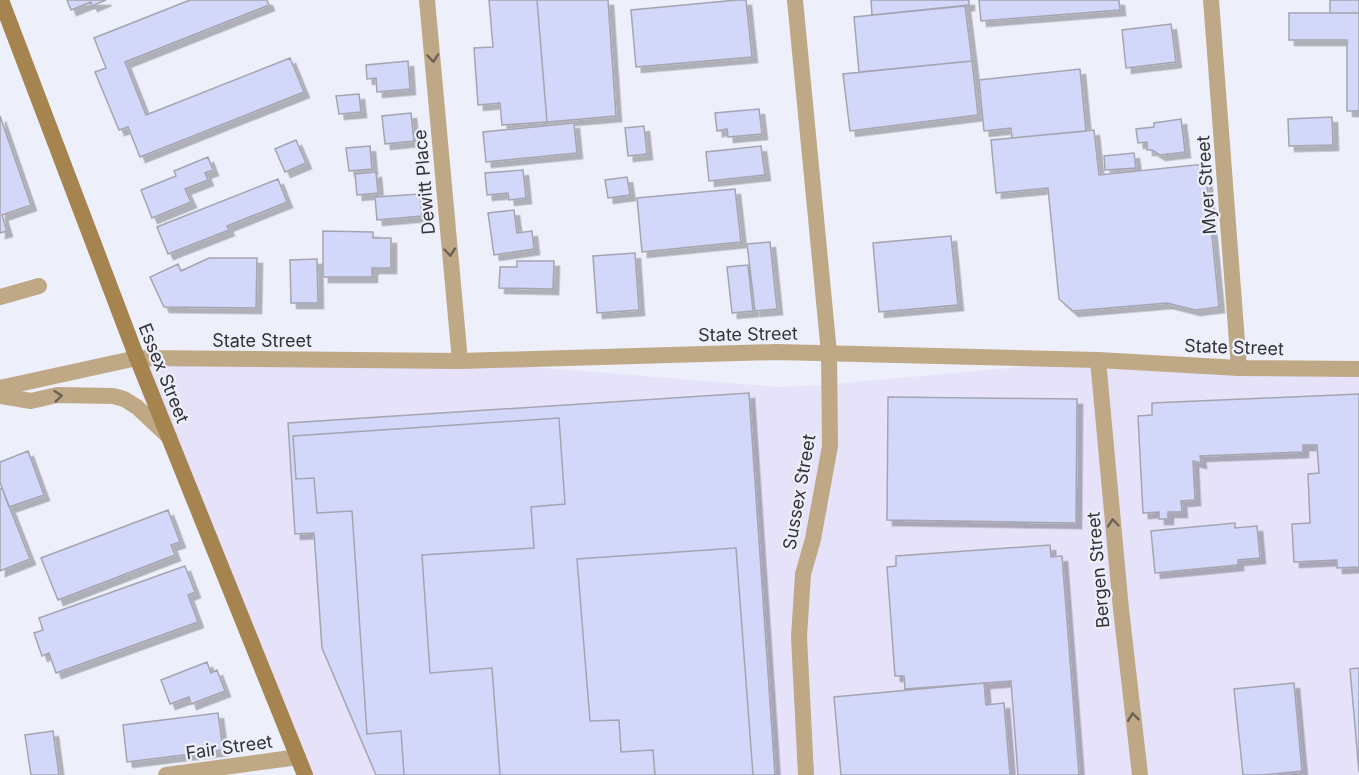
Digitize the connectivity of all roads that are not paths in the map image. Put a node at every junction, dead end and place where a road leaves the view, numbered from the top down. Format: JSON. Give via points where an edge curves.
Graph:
{"nodes":[{"id":1,"x":1,"y":0,"type":"edge"},
{"id":2,"x":428,"y":0,"type":"edge"},
{"id":3,"x":795,"y":0,"type":"edge"},
{"id":4,"x":1211,"y":0,"type":"edge"},
{"id":5,"x":39,"y":286,"type":"dead end"},
{"id":6,"x":0,"y":297,"type":"edge"},
{"id":7,"x":829,"y":353,"type":"junction"},
{"id":8,"x":137,"y":358,"type":"junction"},
{"id":9,"x":1098,"y":360,"type":"junction"},
{"id":10,"x":460,"y":361,"type":"junction"},
{"id":11,"x":1239,"y":368,"type":"junction"},
{"id":12,"x":1359,"y":369,"type":"edge"},
{"id":13,"x":0,"y":388,"type":"edge"},
{"id":14,"x":0,"y":396,"type":"edge"},
{"id":15,"x":169,"y":437,"type":"junction"},
{"id":16,"x":298,"y":757,"type":"junction"},
{"id":17,"x":166,"y":775,"type":"edge"},
{"id":18,"x":303,"y":775,"type":"edge"},
{"id":19,"x":806,"y":775,"type":"edge"},
{"id":20,"x":1140,"y":775,"type":"edge"}],
"edges":[{"from":1,"to":8,"type":"main road","name":"Essex Street"},
{"from":2,"to":10,"type":"street","name":"Dewitt Place","one_way":true},
{"from":3,"to":7,"type":"street","name":"Sussex Street"},
{"from":4,"to":11,"type":"street","name":"Myer Street"},
{"from":5,"to":6,"type":"street"},
{"from":7,"to":9,"type":"street","name":"State Street"},
{"from":7,"to":10,"type":"street","name":"State Street"},
{"from":7,"to":19,"type":"street","name":"Sussex Street","via":[[830,446],[803,573],[799,637]]},
{"from":8,"to":10,"type":"street","name":"State Street"},
{"from":8,"to":13,"type":"street","name":"State Street"},
{"from":8,"to":15,"type":"main road","name":"Essex Street"},
{"from":9,"to":11,"type":"street","name":"State Street"},
{"from":20,"to":9,"type":"street","name":"Bergen Street","one_way":true},
{"from":11,"to":12,"type":"street","name":"State Street"},
{"from":14,"to":15,"type":"street","one_way":true,"via":[[31,401],[57,395],[113,396],[137,407]]},
{"from":15,"to":16,"type":"main road","name":"Essex Street"},
{"from":16,"to":17,"type":"street","name":"Fair Street"},
{"from":16,"to":18,"type":"main road","name":"Essex Street"}]}
